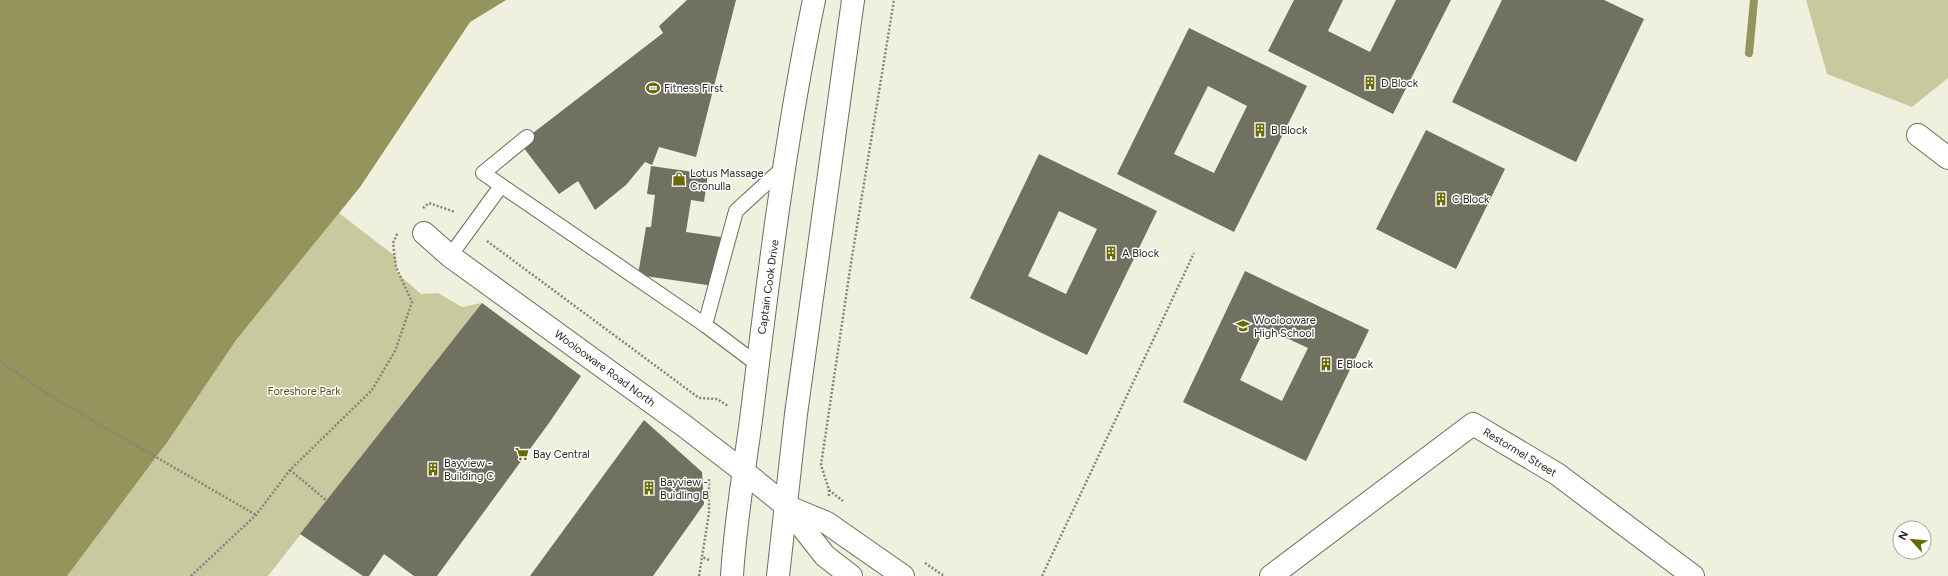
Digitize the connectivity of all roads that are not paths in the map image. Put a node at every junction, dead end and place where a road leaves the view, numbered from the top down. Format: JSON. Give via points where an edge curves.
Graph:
{"nodes":[{"id":1,"x":814,"y":0,"type":"edge"},
{"id":2,"x":853,"y":0,"type":"edge"},
{"id":3,"x":1918,"y":135,"type":"dead end"},
{"id":4,"x":527,"y":137,"type":"dead end"},
{"id":5,"x":1948,"y":158,"type":"edge"},
{"id":6,"x":783,"y":168,"type":"junction"},
{"id":7,"x":501,"y":186,"type":"junction"},
{"id":8,"x":424,"y":233,"type":"dead end"},
{"id":9,"x":450,"y":256,"type":"junction"},
{"id":10,"x":705,"y":325,"type":"junction"},
{"id":11,"x":757,"y":364,"type":"junction"},
{"id":12,"x":743,"y":471,"type":"junction"},
{"id":13,"x":785,"y":505,"type":"junction"},
{"id":14,"x":732,"y":574,"type":"edge"},
{"id":15,"x":778,"y":576,"type":"edge"},
{"id":16,"x":851,"y":576,"type":"edge"},
{"id":17,"x":903,"y":576,"type":"edge"},
{"id":18,"x":1271,"y":576,"type":"edge"},
{"id":19,"x":1693,"y":576,"type":"edge"}],
"edges":[{"from":1,"to":6,"type":"street","name":"Captain Cook Drive"},
{"from":2,"to":13,"type":"street"},
{"from":3,"to":5,"type":"street"},
{"from":4,"to":7,"type":"lane","via":[[483,173]]},
{"from":6,"to":10,"type":"lane","via":[[736,211]]},
{"from":6,"to":11,"type":"street","name":"Captain Cook Drive"},
{"from":7,"to":9,"type":"lane"},
{"from":7,"to":10,"type":"lane"},
{"from":8,"to":9,"type":"street","name":"Woolooware Road North"},
{"from":9,"to":12,"type":"street","name":"Woolooware Road North","via":[[695,433]]},
{"from":10,"to":11,"type":"lane"},
{"from":11,"to":12,"type":"street","name":"Captain Cook Drive"},
{"from":12,"to":13,"type":"street","name":"Woolooware Road North"},
{"from":12,"to":14,"type":"street","name":"Captain Cook Drive"},
{"from":13,"to":15,"type":"street"},
{"from":13,"to":16,"type":"street","name":"Woolooware Road North","via":[[825,556]]},
{"from":13,"to":17,"type":"street","name":"Woolooware Road North","via":[[827,523]]},
{"from":18,"to":19,"type":"street","name":"Restormel Street","via":[[1472,424],[1557,474]]}]}
